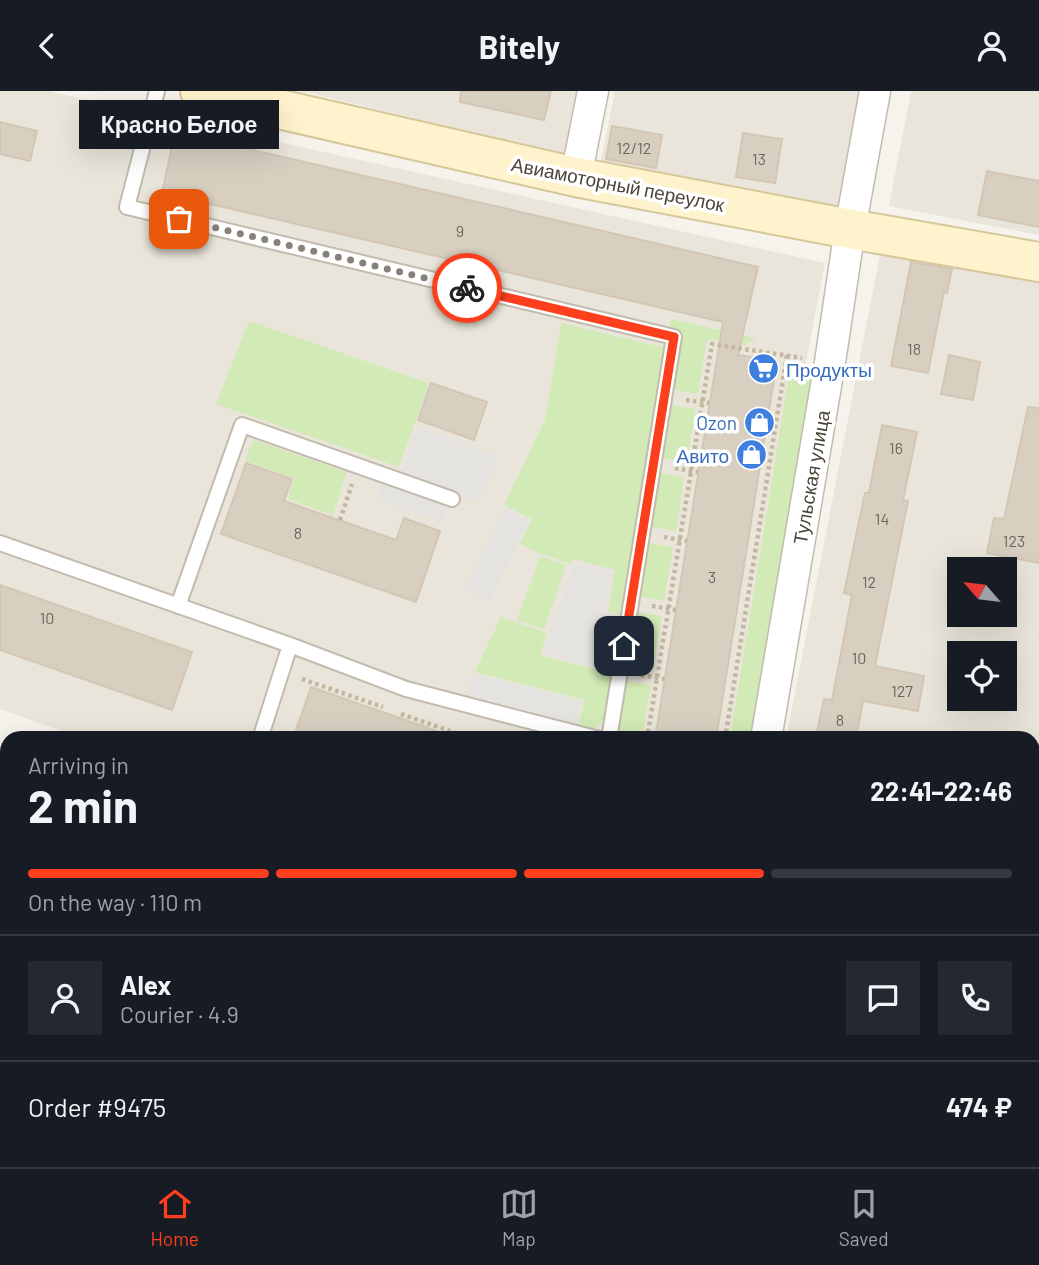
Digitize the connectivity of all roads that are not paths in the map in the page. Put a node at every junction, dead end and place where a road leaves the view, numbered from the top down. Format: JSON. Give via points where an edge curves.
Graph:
{"nodes":[{"id":1,"x":157,"y":91,"type":"edge"},
{"id":2,"x":593,"y":91,"type":"edge"},
{"id":3,"x":875,"y":91,"type":"edge"},
{"id":4,"x":224,"y":94,"type":"edge"},
{"id":5,"x":576,"y":177,"type":"junction"},
{"id":6,"x":850,"y":229,"type":"junction"},
{"id":7,"x":1039,"y":262,"type":"edge"},
{"id":8,"x":453,"y":499,"type":"dead end"},
{"id":9,"x":0,"y":543,"type":"edge"},
{"id":10,"x":178,"y":606,"type":"junction"},
{"id":11,"x":290,"y":645,"type":"junction"},
{"id":12,"x":263,"y":731,"type":"edge"},
{"id":13,"x":568,"y":731,"type":"edge"},
{"id":14,"x":610,"y":731,"type":"edge"},
{"id":15,"x":767,"y":731,"type":"edge"}],
"edges":[{"from":1,"to":14,"type":"lane","via":[[127,207],[674,337]]},
{"from":2,"to":5,"type":"street"},
{"from":3,"to":6,"type":"street","name":"Тульская улица"},
{"from":4,"to":5,"type":"street","name":"Авиамоторный переулок"},
{"from":5,"to":6,"type":"street","name":"Авиамоторный переулок"},
{"from":6,"to":7,"type":"street","name":"Авиамоторный переулок"},
{"from":6,"to":15,"type":"street","name":"Тульская улица"},
{"from":8,"to":10,"type":"lane","via":[[242,425]]},
{"from":9,"to":10,"type":"lane"},
{"from":10,"to":11,"type":"lane"},
{"from":11,"to":12,"type":"lane"},
{"from":11,"to":13,"type":"lane","via":[[406,689]]}]}
